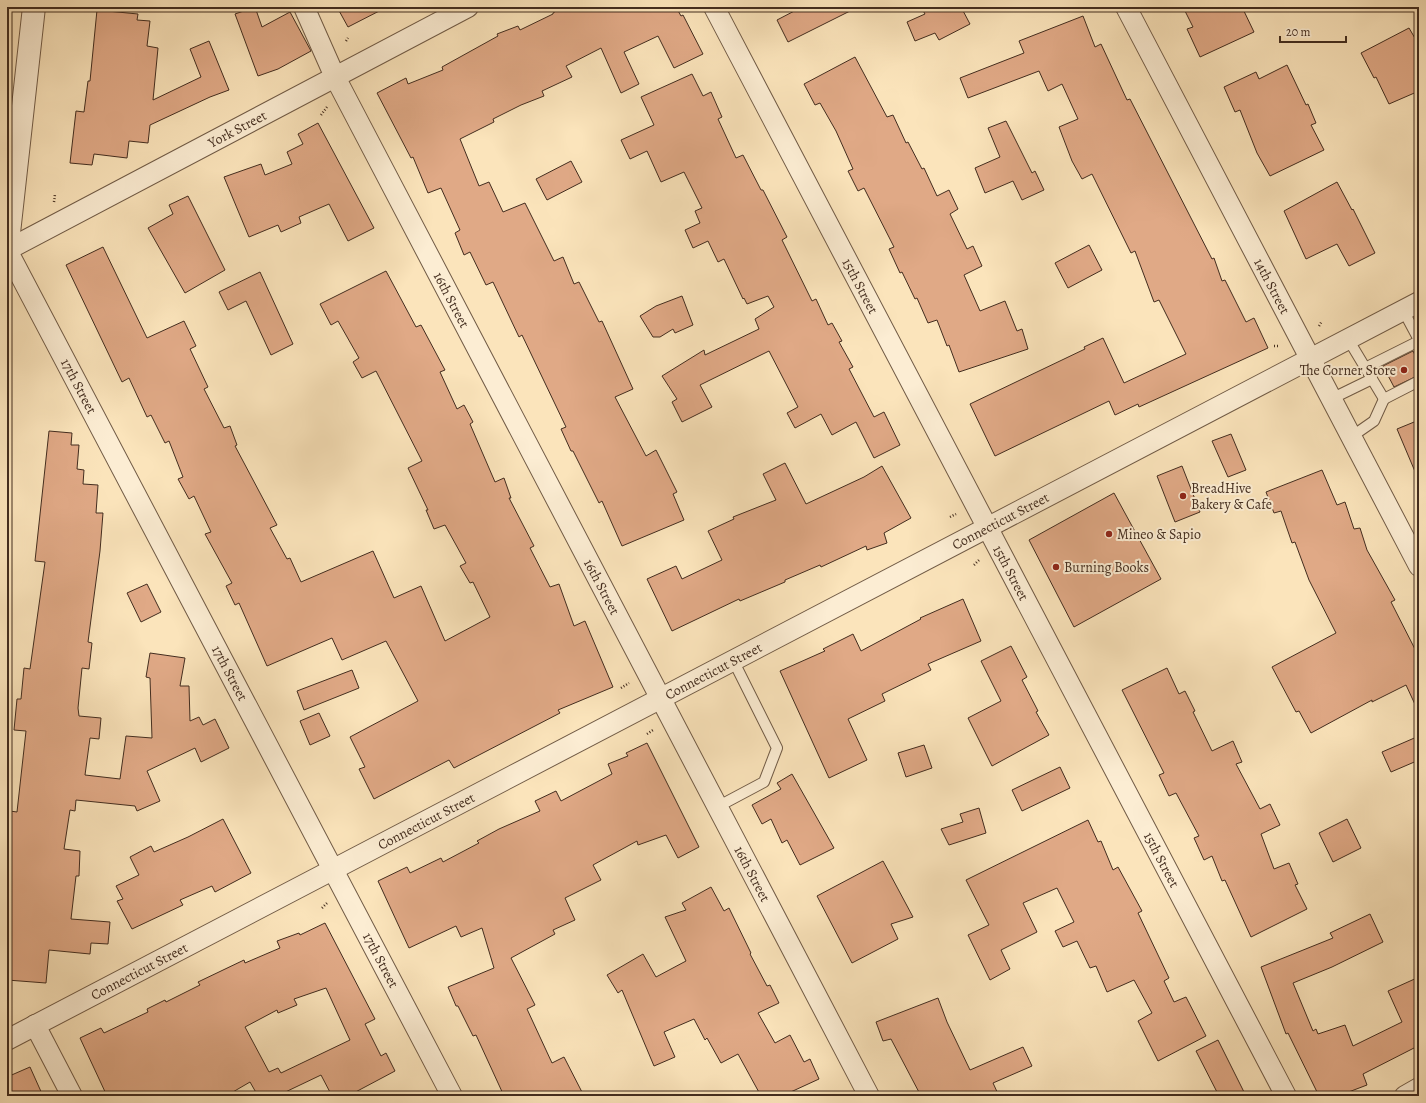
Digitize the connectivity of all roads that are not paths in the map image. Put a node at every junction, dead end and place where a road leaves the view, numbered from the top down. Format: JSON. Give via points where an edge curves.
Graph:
{"nodes":[{"id":1,"x":34,"y":7,"type":"edge"},
{"id":2,"x":304,"y":7,"type":"edge"},
{"id":3,"x":468,"y":7,"type":"edge"},
{"id":4,"x":714,"y":7,"type":"edge"},
{"id":5,"x":1126,"y":7,"type":"edge"},
{"id":6,"x":335,"y":77,"type":"junction"},
{"id":7,"x":7,"y":251,"type":"edge"},
{"id":8,"x":1411,"y":306,"type":"edge"},
{"id":9,"x":1348,"y":339,"type":"junction"},
{"id":10,"x":1419,"y":341,"type":"edge"},
{"id":11,"x":1310,"y":358,"type":"junction"},
{"id":12,"x":1365,"y":368,"type":"junction"},
{"id":13,"x":1372,"y":379,"type":"junction"},
{"id":14,"x":1419,"y":381,"type":"edge"},
{"id":15,"x":1332,"y":399,"type":"junction"},
{"id":16,"x":1384,"y":399,"type":"junction"},
{"id":17,"x":1351,"y":436,"type":"junction"},
{"id":18,"x":987,"y":528,"type":"junction"},
{"id":19,"x":1419,"y":566,"type":"edge"},
{"id":20,"x":733,"y":660,"type":"junction"},
{"id":21,"x":660,"y":699,"type":"junction"},
{"id":22,"x":717,"y":807,"type":"junction"},
{"id":23,"x":334,"y":869,"type":"junction"},
{"id":24,"x":35,"y":1025,"type":"junction"},
{"id":25,"x":7,"y":1040,"type":"edge"},
{"id":26,"x":1419,"y":1088,"type":"edge"},
{"id":27,"x":72,"y":1096,"type":"edge"},
{"id":28,"x":452,"y":1096,"type":"edge"},
{"id":29,"x":869,"y":1096,"type":"edge"},
{"id":30,"x":1286,"y":1096,"type":"edge"},
{"id":31,"x":1404,"y":1096,"type":"edge"}],
"edges":[{"from":1,"to":7,"type":"street"},
{"from":2,"to":6,"type":"street","name":"16th Street"},
{"from":3,"to":6,"type":"street","name":"York Street"},
{"from":4,"to":18,"type":"street","name":"15th Street"},
{"from":5,"to":11,"type":"street","name":"14th Street"},
{"from":6,"to":7,"type":"street","name":"York Street"},
{"from":6,"to":21,"type":"street","name":"16th Street"},
{"from":7,"to":23,"type":"street","name":"17th Street"},
{"from":8,"to":9,"type":"street","name":"Connecticut Street"},
{"from":8,"to":10,"type":"lane"},
{"from":9,"to":11,"type":"street","name":"Connecticut Street"},
{"from":9,"to":12,"type":"lane"},
{"from":10,"to":12,"type":"lane"},
{"from":11,"to":15,"type":"street","name":"14th Street"},
{"from":11,"to":18,"type":"street","name":"Connecticut Street"},
{"from":12,"to":13,"type":"lane"},
{"from":13,"to":15,"type":"lane"},
{"from":13,"to":16,"type":"lane"},
{"from":14,"to":16,"type":"lane"},
{"from":15,"to":17,"type":"street","name":"14th Street"},
{"from":16,"to":17,"type":"lane","via":[[1374,421]]},
{"from":17,"to":19,"type":"street","name":"14th Street"},
{"from":18,"to":20,"type":"street","name":"Connecticut Street"},
{"from":18,"to":30,"type":"street","name":"15th Street"},
{"from":20,"to":21,"type":"street","name":"Connecticut Street"},
{"from":20,"to":22,"type":"lane","via":[[778,748],[764,782]]},
{"from":21,"to":22,"type":"street","name":"16th Street"},
{"from":21,"to":23,"type":"street","name":"Connecticut Street"},
{"from":22,"to":29,"type":"street","name":"16th Street"},
{"from":23,"to":24,"type":"street","name":"Connecticut Street"},
{"from":23,"to":28,"type":"street","name":"17th Street"},
{"from":24,"to":25,"type":"street","name":"Connecticut Street"},
{"from":24,"to":27,"type":"street"},
{"from":26,"to":31,"type":"street"}]}
